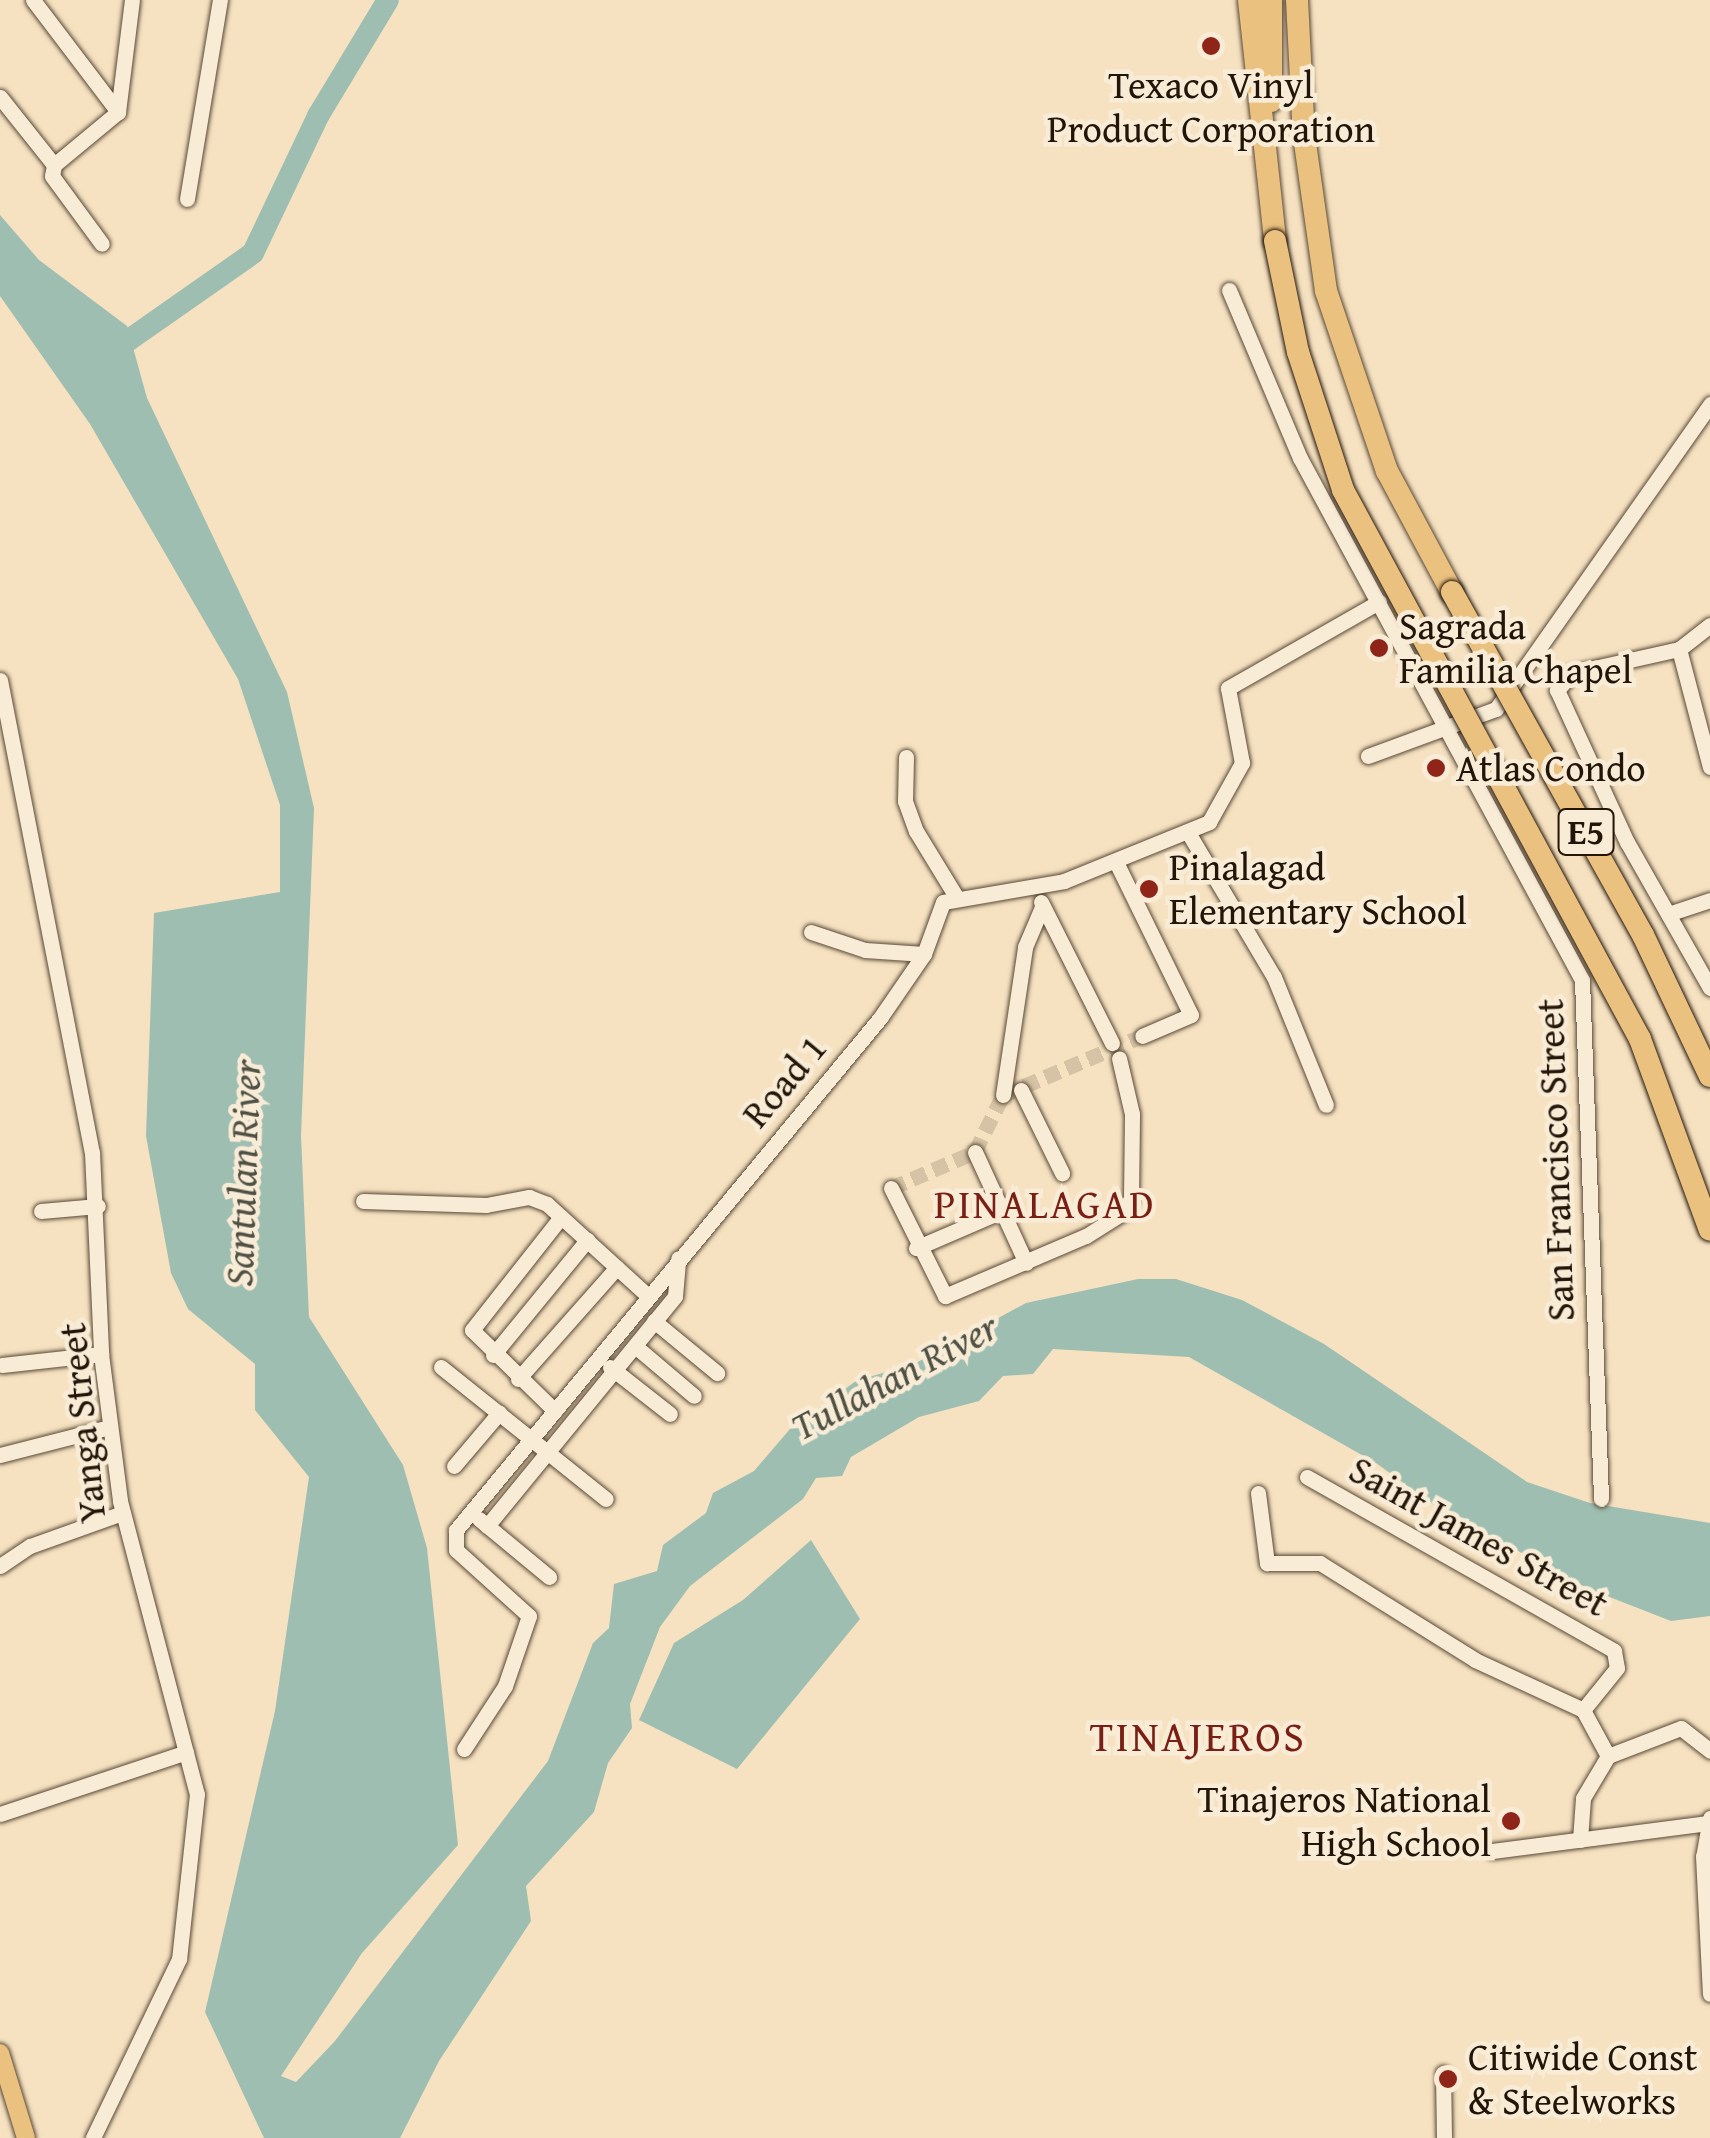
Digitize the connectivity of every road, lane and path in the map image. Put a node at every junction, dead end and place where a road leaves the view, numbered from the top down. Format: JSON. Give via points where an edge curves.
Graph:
{"nodes":[{"id":1,"x":33,"y":0,"type":"edge"},
{"id":2,"x":220,"y":0,"type":"edge"},
{"id":3,"x":1249,"y":0,"type":"edge"},
{"id":4,"x":1271,"y":0,"type":"edge"},
{"id":5,"x":1297,"y":0,"type":"edge"},
{"id":6,"x":1313,"y":0,"type":"edge"},
{"id":7,"x":131,"y":1,"type":"edge"},
{"id":8,"x":0,"y":97,"type":"edge"},
{"id":9,"x":118,"y":112,"type":"junction"},
{"id":10,"x":54,"y":165,"type":"junction"},
{"id":11,"x":187,"y":199,"type":"dead end"},
{"id":12,"x":1315,"y":238,"type":"junction"},
{"id":13,"x":1275,"y":240,"type":"junction"},
{"id":14,"x":102,"y":244,"type":"dead end"},
{"id":15,"x":1229,"y":290,"type":"dead end"},
{"id":16,"x":1710,"y":404,"type":"edge"},
{"id":17,"x":1379,"y":602,"type":"junction"},
{"id":18,"x":1710,"y":625,"type":"edge"},
{"id":19,"x":1679,"y":649,"type":"junction"},
{"id":20,"x":0,"y":680,"type":"edge"},
{"id":21,"x":1692,"y":700,"type":"junction"},
{"id":22,"x":1710,"y":700,"type":"edge"},
{"id":23,"x":1448,"y":732,"type":"junction"},
{"id":24,"x":7,"y":740,"type":"edge"},
{"id":25,"x":1368,"y":756,"type":"dead end"},
{"id":26,"x":906,"y":757,"type":"dead end"},
{"id":27,"x":1710,"y":767,"type":"edge"},
{"id":28,"x":1189,"y":834,"type":"junction"},
{"id":29,"x":1116,"y":864,"type":"junction"},
{"id":30,"x":1038,"y":888,"type":"junction"},
{"id":31,"x":953,"y":896,"type":"junction"},
{"id":32,"x":1710,"y":900,"type":"edge"},
{"id":33,"x":1042,"y":907,"type":"junction"},
{"id":34,"x":1668,"y":914,"type":"junction"},
{"id":35,"x":811,"y":932,"type":"dead end"},
{"id":36,"x":924,"y":954,"type":"junction"},
{"id":37,"x":1710,"y":986,"type":"edge"},
{"id":38,"x":1142,"y":1036,"type":"tunnel mouth"},
{"id":39,"x":1710,"y":1076,"type":"edge"},
{"id":40,"x":1021,"y":1090,"type":"dead end"},
{"id":41,"x":1003,"y":1095,"type":"dead end"},
{"id":42,"x":1326,"y":1105,"type":"dead end"},
{"id":43,"x":975,"y":1152,"type":"dead end"},
{"id":44,"x":1062,"y":1173,"type":"dead end"},
{"id":45,"x":891,"y":1188,"type":"dead end"},
{"id":46,"x":363,"y":1200,"type":"dead end"},
{"id":47,"x":98,"y":1206,"type":"junction"},
{"id":48,"x":1002,"y":1211,"type":"junction"},
{"id":49,"x":41,"y":1212,"type":"dead end"},
{"id":50,"x":562,"y":1217,"type":"junction"},
{"id":51,"x":1710,"y":1230,"type":"edge"},
{"id":52,"x":587,"y":1240,"type":"junction"},
{"id":53,"x":916,"y":1248,"type":"junction"},
{"id":54,"x":678,"y":1258,"type":"junction"},
{"id":55,"x":1026,"y":1263,"type":"junction"},
{"id":56,"x":617,"y":1267,"type":"junction"},
{"id":57,"x":648,"y":1296,"type":"junction"},
{"id":58,"x":654,"y":1322,"type":"junction"},
{"id":59,"x":634,"y":1346,"type":"junction"},
{"id":60,"x":101,"y":1354,"type":"junction"},
{"id":61,"x":493,"y":1355,"type":"junction"},
{"id":62,"x":599,"y":1359,"type":"junction"},
{"id":63,"x":2,"y":1364,"type":"edge"},
{"id":64,"x":441,"y":1367,"type":"dead end"},
{"id":65,"x":615,"y":1372,"type":"junction"},
{"id":66,"x":717,"y":1373,"type":"dead end"},
{"id":67,"x":518,"y":1379,"type":"junction"},
{"id":68,"x":694,"y":1396,"type":"dead end"},
{"id":69,"x":555,"y":1411,"type":"junction"},
{"id":70,"x":499,"y":1413,"type":"junction"},
{"id":71,"x":670,"y":1414,"type":"dead end"},
{"id":72,"x":108,"y":1427,"type":"junction"},
{"id":73,"x":532,"y":1440,"type":"junction"},
{"id":74,"x":548,"y":1452,"type":"junction"},
{"id":75,"x":0,"y":1456,"type":"edge"},
{"id":76,"x":454,"y":1466,"type":"dead end"},
{"id":77,"x":1307,"y":1477,"type":"dead end"},
{"id":78,"x":1258,"y":1493,"type":"dead end"},
{"id":79,"x":606,"y":1498,"type":"dead end"},
{"id":80,"x":1601,"y":1500,"type":"dead end"},
{"id":81,"x":122,"y":1513,"type":"junction"},
{"id":82,"x":472,"y":1513,"type":"junction"},
{"id":83,"x":487,"y":1526,"type":"junction"},
{"id":84,"x":0,"y":1566,"type":"edge"},
{"id":85,"x":548,"y":1577,"type":"dead end"},
{"id":86,"x":1583,"y":1710,"type":"junction"},
{"id":87,"x":464,"y":1749,"type":"dead end"},
{"id":88,"x":1710,"y":1751,"type":"edge"},
{"id":89,"x":186,"y":1752,"type":"junction"},
{"id":90,"x":1608,"y":1756,"type":"junction"},
{"id":91,"x":0,"y":1814,"type":"edge"},
{"id":92,"x":1709,"y":1820,"type":"edge"},
{"id":93,"x":1580,"y":1840,"type":"junction"},
{"id":94,"x":1492,"y":1851,"type":"dead end"},
{"id":95,"x":1710,"y":1994,"type":"edge"},
{"id":96,"x":0,"y":2053,"type":"edge"},
{"id":97,"x":1443,"y":2073,"type":"dead end"},
{"id":98,"x":26,"y":2138,"type":"edge"},
{"id":99,"x":93,"y":2138,"type":"edge"},
{"id":100,"x":1444,"y":2138,"type":"edge"}],
"edges":[{"from":1,"to":9,"type":"street"},
{"from":2,"to":11,"type":"street"},
{"from":3,"to":13,"type":"highway"},
{"from":4,"to":13,"type":"highway","number":"E5"},
{"from":5,"to":12,"type":"highway","number":"E5"},
{"from":6,"to":12,"type":"highway"},
{"from":7,"to":9,"type":"street"},
{"from":8,"to":10,"type":"street"},
{"from":9,"to":10,"type":"street"},
{"from":10,"to":14,"type":"street","via":[[52,176]]},
{"from":12,"to":39,"type":"highway","number":"E5","bridge":true,"via":[[1340,339],[1387,470],[1643,935]]},
{"from":13,"to":51,"type":"highway","number":"E5","bridge":true,"via":[[1298,352],[1343,490],[1640,1039]]},
{"from":15,"to":17,"type":"street","name":"San Francisco Street","via":[[1300,458]]},
{"from":16,"to":23,"type":"street","via":[[1513,692]]},
{"from":17,"to":23,"type":"street","name":"San Francisco Street"},
{"from":17,"to":28,"type":"street","via":[[1228,688],[1242,740],[1240,771],[1209,822]]},
{"from":18,"to":19,"type":"street"},
{"from":19,"to":21,"type":"street"},
{"from":19,"to":34,"type":"street","via":[[1572,673],[1557,690]]},
{"from":20,"to":24,"type":"street","name":"Yanga Street"},
{"from":21,"to":22,"type":"street"},
{"from":21,"to":27,"type":"street"},
{"from":23,"to":25,"type":"street"},
{"from":23,"to":80,"type":"street","name":"San Francisco Street","via":[[1582,980]]},
{"from":24,"to":47,"type":"street","name":"Yanga Street"},
{"from":26,"to":31,"type":"street","via":[[905,801]]},
{"from":28,"to":29,"type":"street"},
{"from":28,"to":42,"type":"street","via":[[1274,977]]},
{"from":29,"to":30,"type":"street"},
{"from":29,"to":38,"type":"street","via":[[1191,1015]]},
{"from":30,"to":31,"type":"street"},
{"from":30,"to":33,"type":"street"},
{"from":31,"to":36,"type":"street","name":"Road 1"},
{"from":32,"to":34,"type":"street"},
{"from":33,"to":41,"type":"street","via":[[1026,947]]},
{"from":33,"to":55,"type":"street","via":[[1116,1050],[1132,1114],[1131,1198],[1111,1222]]},
{"from":34,"to":37,"type":"street"},
{"from":35,"to":36,"type":"street","via":[[865,950]]},
{"from":36,"to":54,"type":"street","name":"Road 1","via":[[880,1018]]},
{"from":40,"to":44,"type":"street"},
{"from":43,"to":48,"type":"street"},
{"from":45,"to":53,"type":"street"},
{"from":46,"to":50,"type":"street","via":[[486,1205],[529,1197]]},
{"from":47,"to":49,"type":"street"},
{"from":47,"to":60,"type":"street","name":"Yanga Street"},
{"from":48,"to":53,"type":"street"},
{"from":48,"to":55,"type":"street"},
{"from":50,"to":52,"type":"street"},
{"from":50,"to":61,"type":"street","via":[[472,1325]]},
{"from":52,"to":56,"type":"street"},
{"from":52,"to":61,"type":"street"},
{"from":53,"to":55,"type":"street","via":[[945,1296]]},
{"from":54,"to":57,"type":"street","name":"Road 1"},
{"from":54,"to":58,"type":"street","via":[[674,1296]]},
{"from":56,"to":57,"type":"street"},
{"from":56,"to":67,"type":"street"},
{"from":57,"to":62,"type":"street","name":"Road 1"},
{"from":58,"to":59,"type":"street"},
{"from":58,"to":66,"type":"street"},
{"from":59,"to":65,"type":"street"},
{"from":59,"to":68,"type":"street"},
{"from":60,"to":63,"type":"street"},
{"from":60,"to":72,"type":"street","name":"Yanga Street"},
{"from":61,"to":67,"type":"street"},
{"from":62,"to":65,"type":"street"},
{"from":62,"to":69,"type":"street","name":"Road 1"},
{"from":64,"to":70,"type":"street"},
{"from":65,"to":71,"type":"street"},
{"from":65,"to":74,"type":"street"},
{"from":67,"to":69,"type":"street"},
{"from":69,"to":73,"type":"street","name":"Road 1"},
{"from":70,"to":73,"type":"street"},
{"from":70,"to":76,"type":"street"},
{"from":72,"to":75,"type":"street"},
{"from":72,"to":81,"type":"street","name":"Yanga Street"},
{"from":73,"to":74,"type":"street"},
{"from":73,"to":82,"type":"street","name":"Road 1"},
{"from":74,"to":79,"type":"street"},
{"from":74,"to":83,"type":"street"},
{"from":77,"to":86,"type":"street","name":"Saint James Street","via":[[1614,1651],[1618,1668]]},
{"from":78,"to":86,"type":"street","via":[[1267,1563],[1320,1563],[1476,1660]]},
{"from":81,"to":84,"type":"street","via":[[30,1546]]},
{"from":81,"to":89,"type":"street","name":"Yanga Street"},
{"from":82,"to":83,"type":"street"},
{"from":82,"to":87,"type":"street","via":[[456,1530],[456,1550],[529,1616],[505,1686]]},
{"from":83,"to":85,"type":"street"},
{"from":86,"to":90,"type":"street"},
{"from":88,"to":90,"type":"street","via":[[1681,1728]]},
{"from":89,"to":91,"type":"street"},
{"from":89,"to":99,"type":"street","name":"Yanga Street","via":[[196,1794],[179,1959]]},
{"from":90,"to":93,"type":"street","via":[[1582,1798]]},
{"from":92,"to":93,"type":"street"},
{"from":92,"to":95,"type":"street"},
{"from":93,"to":94,"type":"street"},
{"from":96,"to":98,"type":"main road"},
{"from":97,"to":100,"type":"street"}]}
